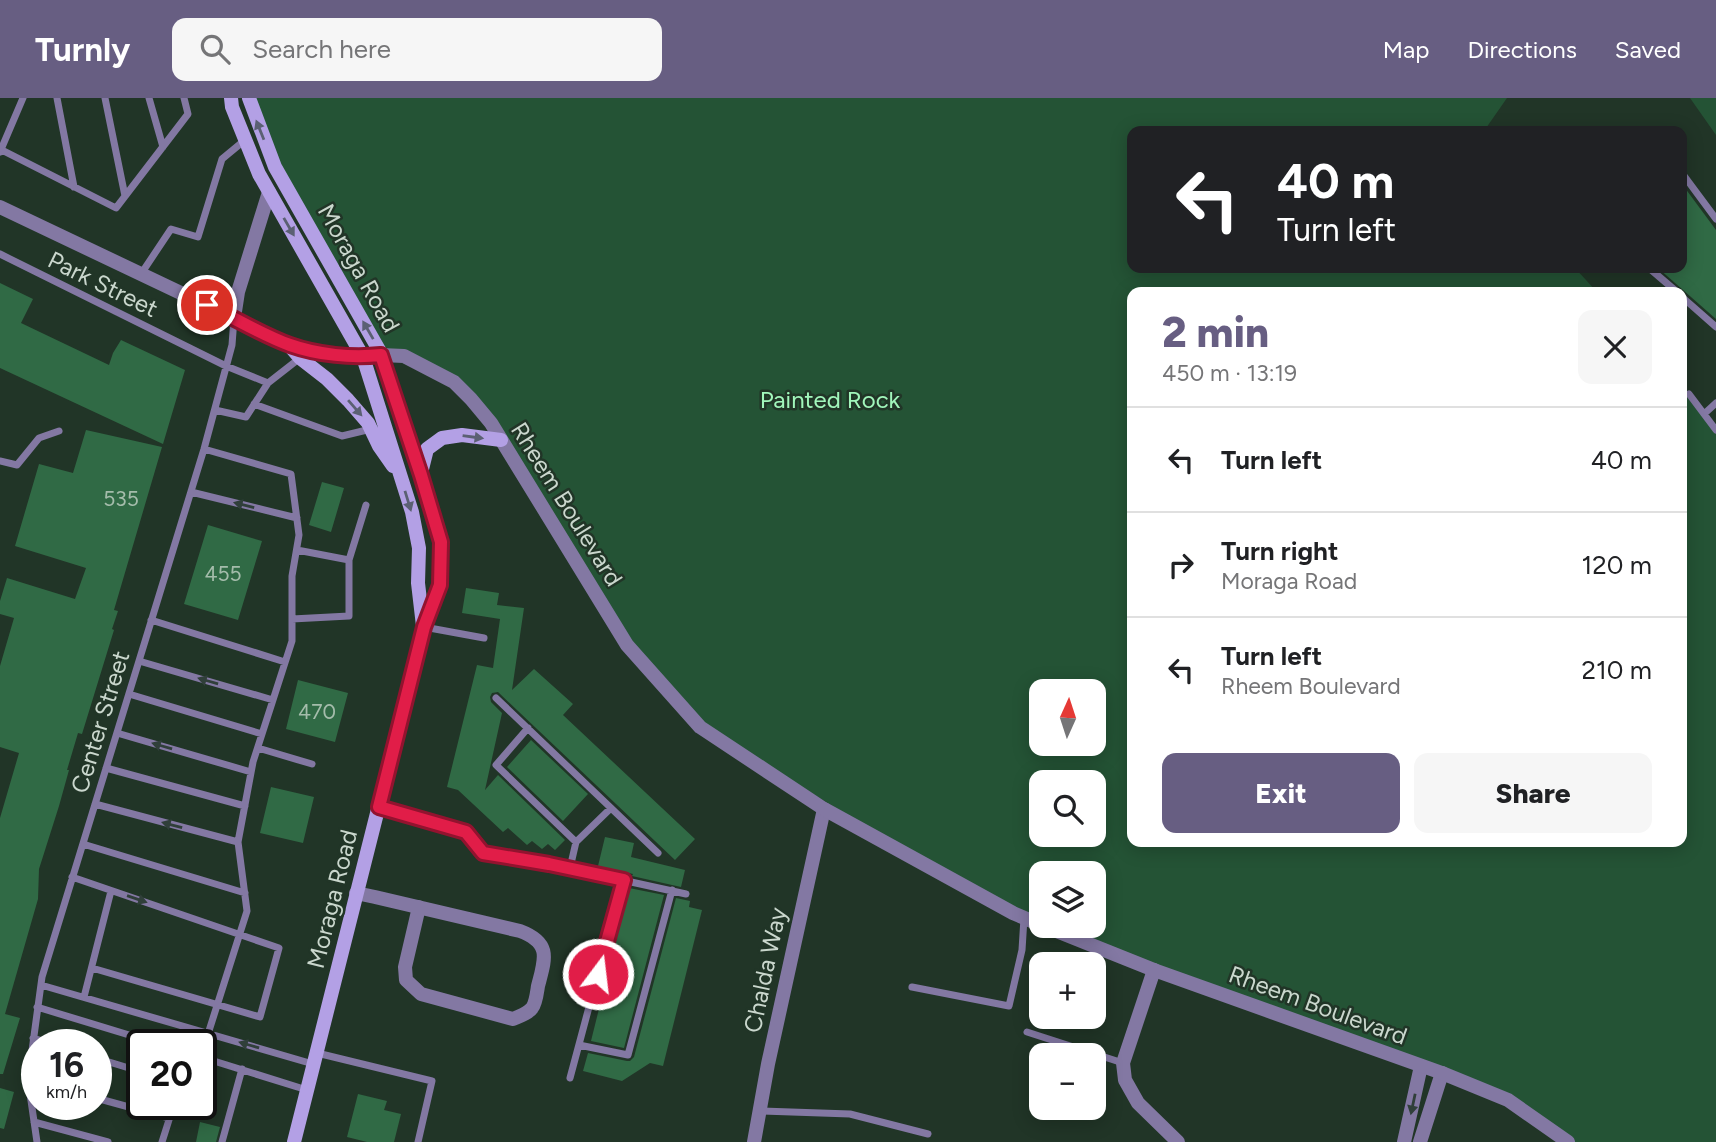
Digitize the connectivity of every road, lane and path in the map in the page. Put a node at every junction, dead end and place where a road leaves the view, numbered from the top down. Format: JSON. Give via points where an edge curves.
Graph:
{"nodes":[{"id":1,"x":23,"y":98,"type":"edge"},
{"id":2,"x":57,"y":98,"type":"edge"},
{"id":3,"x":106,"y":98,"type":"edge"},
{"id":4,"x":149,"y":98,"type":"edge"},
{"id":5,"x":184,"y":98,"type":"edge"},
{"id":6,"x":231,"y":98,"type":"edge"},
{"id":7,"x":249,"y":98,"type":"edge"},
{"id":8,"x":245,"y":139,"type":"junction"},
{"id":9,"x":163,"y":147,"type":"junction"},
{"id":10,"x":1,"y":151,"type":"edge"},
{"id":11,"x":1687,"y":180,"type":"edge"},
{"id":12,"x":74,"y":187,"type":"junction"},
{"id":13,"x":269,"y":192,"type":"junction"},
{"id":14,"x":125,"y":196,"type":"junction"},
{"id":15,"x":0,"y":207,"type":"edge"},
{"id":16,"x":1716,"y":219,"type":"edge"},
{"id":17,"x":0,"y":254,"type":"edge"},
{"id":18,"x":1655,"y":273,"type":"edge"},
{"id":19,"x":141,"y":274,"type":"junction"},
{"id":20,"x":1671,"y":287,"type":"edge"},
{"id":21,"x":1687,"y":301,"type":"edge"},
{"id":22,"x":234,"y":318,"type":"junction"},
{"id":23,"x":1716,"y":327,"type":"edge"},
{"id":24,"x":288,"y":344,"type":"junction"},
{"id":25,"x":381,"y":355,"type":"junction"},
{"id":26,"x":363,"y":357,"type":"junction"},
{"id":27,"x":300,"y":358,"type":"junction"},
{"id":28,"x":226,"y":366,"type":"junction"},
{"id":29,"x":268,"y":383,"type":"junction"},
{"id":30,"x":1689,"y":394,"type":"dead end"},
{"id":31,"x":1716,"y":403,"type":"edge"},
{"id":32,"x":254,"y":404,"type":"junction"},
{"id":33,"x":215,"y":410,"type":"junction"},
{"id":34,"x":1704,"y":414,"type":"junction"},
{"id":35,"x":371,"y":429,"type":"junction"},
{"id":36,"x":59,"y":430,"type":"dead end"},
{"id":37,"x":1716,"y":430,"type":"edge"},
{"id":38,"x":501,"y":440,"type":"junction"},
{"id":39,"x":204,"y":449,"type":"junction"},
{"id":40,"x":0,"y":461,"type":"edge"},
{"id":41,"x":400,"y":475,"type":"junction"},
{"id":42,"x":421,"y":475,"type":"junction"},
{"id":43,"x":191,"y":492,"type":"junction"},
{"id":44,"x":366,"y":505,"type":"dead end"},
{"id":45,"x":297,"y":518,"type":"junction"},
{"id":46,"x":297,"y":550,"type":"junction"},
{"id":47,"x":349,"y":559,"type":"junction"},
{"id":48,"x":292,"y":619,"type":"junction"},
{"id":49,"x":152,"y":620,"type":"junction"},
{"id":50,"x":424,"y":627,"type":"junction"},
{"id":51,"x":484,"y":638,"type":"dead end"},
{"id":52,"x":139,"y":661,"type":"junction"},
{"id":53,"x":285,"y":662,"type":"junction"},
{"id":54,"x":129,"y":694,"type":"junction"},
{"id":55,"x":496,"y":698,"type":"dead end"},
{"id":56,"x":273,"y":699,"type":"junction"},
{"id":57,"x":528,"y":728,"type":"junction"},
{"id":58,"x":117,"y":733,"type":"junction"},
{"id":59,"x":262,"y":734,"type":"junction"},
{"id":60,"x":258,"y":748,"type":"junction"},
{"id":61,"x":312,"y":764,"type":"dead end"},
{"id":62,"x":106,"y":768,"type":"junction"},
{"id":63,"x":251,"y":772,"type":"junction"},
{"id":64,"x":95,"y":804,"type":"junction"},
{"id":65,"x":245,"y":806,"type":"junction"},
{"id":66,"x":379,"y":807,"type":"junction"},
{"id":67,"x":611,"y":808,"type":"junction"},
{"id":68,"x":824,"y":809,"type":"junction"},
{"id":69,"x":238,"y":842,"type":"junction"},
{"id":70,"x":576,"y":842,"type":"junction"},
{"id":71,"x":83,"y":844,"type":"junction"},
{"id":72,"x":658,"y":853,"type":"dead end"},
{"id":73,"x":570,"y":868,"type":"junction"},
{"id":74,"x":72,"y":877,"type":"junction"},
{"id":75,"x":624,"y":880,"type":"junction"},
{"id":76,"x":672,"y":890,"type":"junction"},
{"id":77,"x":111,"y":891,"type":"junction"},
{"id":78,"x":245,"y":892,"type":"junction"},
{"id":79,"x":356,"y":893,"type":"junction"},
{"id":80,"x":686,"y":894,"type":"dead end"},
{"id":81,"x":419,"y":907,"type":"junction"},
{"id":82,"x":1024,"y":918,"type":"junction"},
{"id":83,"x":1029,"y":920,"type":"edge"},
{"id":84,"x":240,"y":934,"type":"junction"},
{"id":85,"x":1074,"y":938,"type":"edge"},
{"id":86,"x":92,"y":968,"type":"junction"},
{"id":87,"x":1154,"y":970,"type":"junction"},
{"id":88,"x":41,"y":985,"type":"junction"},
{"id":89,"x":912,"y":987,"type":"dead end"},
{"id":90,"x":85,"y":997,"type":"junction"},
{"id":91,"x":217,"y":1005,"type":"junction"},
{"id":92,"x":37,"y":1007,"type":"junction"},
{"id":93,"x":34,"y":1029,"type":"edge"},
{"id":94,"x":196,"y":1029,"type":"edge"},
{"id":95,"x":211,"y":1029,"type":"edge"},
{"id":96,"x":1027,"y":1032,"type":"dead end"},
{"id":97,"x":126,"y":1034,"type":"edge"},
{"id":98,"x":217,"y":1035,"type":"edge"},
{"id":99,"x":579,"y":1045,"type":"junction"},
{"id":100,"x":315,"y":1058,"type":"junction"},
{"id":101,"x":217,"y":1061,"type":"edge"},
{"id":102,"x":1123,"y":1063,"type":"junction"},
{"id":103,"x":1421,"y":1066,"type":"junction"},
{"id":104,"x":242,"y":1069,"type":"junction"},
{"id":105,"x":1442,"y":1073,"type":"junction"},
{"id":106,"x":570,"y":1078,"type":"dead end"},
{"id":107,"x":307,"y":1090,"type":"junction"},
{"id":108,"x":759,"y":1111,"type":"junction"},
{"id":109,"x":168,"y":1120,"type":"edge"},
{"id":110,"x":34,"y":1122,"type":"joint"},
{"id":111,"x":928,"y":1134,"type":"dead end"},
{"id":112,"x":37,"y":1142,"type":"edge"},
{"id":113,"x":108,"y":1142,"type":"edge"},
{"id":114,"x":162,"y":1142,"type":"edge"},
{"id":115,"x":222,"y":1142,"type":"edge"},
{"id":116,"x":294,"y":1142,"type":"edge"},
{"id":117,"x":418,"y":1142,"type":"edge"},
{"id":118,"x":754,"y":1142,"type":"edge"},
{"id":119,"x":1178,"y":1142,"type":"edge"},
{"id":120,"x":1404,"y":1142,"type":"edge"},
{"id":121,"x":1420,"y":1142,"type":"edge"},
{"id":122,"x":1568,"y":1142,"type":"edge"}],
"edges":[{"from":1,"to":10,"type":"lane"},
{"from":2,"to":12,"type":"lane"},
{"from":3,"to":14,"type":"lane"},
{"from":4,"to":9,"type":"lane"},
{"from":5,"to":9,"type":"lane","via":[[188,114]]},
{"from":6,"to":8,"type":"main road","name":"Moraga Road"},
{"from":25,"to":7,"type":"main road","name":"Moraga Road","one_way":true,"via":[[275,167]]},
{"from":8,"to":13,"type":"main road","name":"Moraga Road"},
{"from":8,"to":19,"type":"lane","via":[[222,159],[198,237],[171,229]]},
{"from":9,"to":14,"type":"lane"},
{"from":10,"to":12,"type":"lane"},
{"from":11,"to":16,"type":"lane"},
{"from":12,"to":14,"type":"lane","via":[[117,208]]},
{"from":13,"to":22,"type":"street"},
{"from":13,"to":26,"type":"main road","name":"Moraga Road","one_way":true},
{"from":15,"to":19,"type":"street","name":"Rheem Boulevard"},
{"from":17,"to":28,"type":"lane","name":"Park Street"},
{"from":18,"to":20,"type":"lane"},
{"from":19,"to":22,"type":"street","name":"Rheem Boulevard"},
{"from":21,"to":23,"type":"lane"},
{"from":22,"to":24,"type":"street","name":"Rheem Boulevard"},
{"from":22,"to":28,"type":"lane","name":"Center Street"},
{"from":24,"to":26,"type":"street","name":"Rheem Boulevard"},
{"from":24,"to":27,"type":"main road"},
{"from":25,"to":26,"type":"street","name":"Rheem Boulevard"},
{"from":25,"to":38,"type":"street","name":"Rheem Boulevard","via":[[404,356],[454,382]]},
{"from":25,"to":42,"type":"main road","name":"Moraga Road"},
{"from":26,"to":41,"type":"main road","name":"Moraga Road"},
{"from":27,"to":29,"type":"lane"},
{"from":27,"to":35,"type":"main road","one_way":true,"via":[[327,379]]},
{"from":28,"to":29,"type":"lane","name":"Park Street"},
{"from":28,"to":33,"type":"lane","name":"Center Street"},
{"from":29,"to":32,"type":"lane"},
{"from":30,"to":34,"type":"lane"},
{"from":31,"to":34,"type":"lane"},
{"from":32,"to":33,"type":"lane","via":[[246,418]]},
{"from":32,"to":35,"type":"lane","via":[[342,436]]},
{"from":33,"to":39,"type":"lane","name":"Center Street"},
{"from":34,"to":37,"type":"lane"},
{"from":35,"to":41,"type":"main road"},
{"from":36,"to":40,"type":"lane","via":[[39,438],[17,465]]},
{"from":42,"to":38,"type":"main road","one_way":true,"via":[[427,449],[442,438],[461,435]]},
{"from":38,"to":68,"type":"street","name":"Rheem Boulevard","via":[[627,645],[700,727]]},
{"from":39,"to":43,"type":"lane","name":"Center Street"},
{"from":39,"to":45,"type":"lane","via":[[291,474]]},
{"from":41,"to":50,"type":"main road","name":"Moraga Road","one_way":true,"via":[[419,548]]},
{"from":42,"to":50,"type":"main road","name":"Moraga Road","via":[[441,542],[440,585]]},
{"from":45,"to":43,"type":"lane","one_way":true},
{"from":43,"to":49,"type":"lane","name":"Center Street"},
{"from":44,"to":47,"type":"lane"},
{"from":45,"to":46,"type":"lane"},
{"from":46,"to":47,"type":"lane"},
{"from":46,"to":48,"type":"lane"},
{"from":47,"to":48,"type":"lane","via":[[349,616]]},
{"from":48,"to":53,"type":"lane","via":[[292,641]]},
{"from":49,"to":52,"type":"lane","name":"Center Street"},
{"from":49,"to":53,"type":"lane"},
{"from":50,"to":51,"type":"lane"},
{"from":50,"to":66,"type":"main road","name":"Moraga Road"},
{"from":52,"to":54,"type":"lane","name":"Center Street"},
{"from":56,"to":52,"type":"lane","one_way":true},
{"from":53,"to":56,"type":"lane"},
{"from":54,"to":58,"type":"lane","name":"Center Street"},
{"from":54,"to":59,"type":"lane"},
{"from":55,"to":57,"type":"lane"},
{"from":56,"to":59,"type":"lane"},
{"from":57,"to":67,"type":"lane"},
{"from":57,"to":70,"type":"lane","via":[[496,765]]},
{"from":58,"to":62,"type":"lane","name":"Center Street"},
{"from":63,"to":58,"type":"lane","one_way":true},
{"from":59,"to":60,"type":"lane"},
{"from":60,"to":61,"type":"lane"},
{"from":60,"to":63,"type":"lane"},
{"from":62,"to":64,"type":"lane","name":"Center Street"},
{"from":62,"to":65,"type":"lane"},
{"from":63,"to":65,"type":"lane"},
{"from":69,"to":64,"type":"lane","one_way":true},
{"from":64,"to":71,"type":"lane","name":"Center Street"},
{"from":65,"to":69,"type":"lane"},
{"from":66,"to":73,"type":"lane","via":[[466,832],[483,853]]},
{"from":66,"to":79,"type":"main road","name":"Moraga Road"},
{"from":67,"to":70,"type":"lane"},
{"from":67,"to":72,"type":"lane"},
{"from":68,"to":82,"type":"street","name":"Rheem Boulevard"},
{"from":68,"to":108,"type":"street","name":"Chalda Way"},
{"from":69,"to":78,"type":"lane"},
{"from":70,"to":73,"type":"lane"},
{"from":71,"to":74,"type":"lane","name":"Center Street"},
{"from":71,"to":78,"type":"lane"},
{"from":73,"to":75,"type":"lane"},
{"from":74,"to":77,"type":"lane"},
{"from":74,"to":88,"type":"lane","name":"Center Street"},
{"from":75,"to":76,"type":"lane"},
{"from":75,"to":99,"type":"lane"},
{"from":76,"to":80,"type":"lane"},
{"from":76,"to":99,"type":"lane","via":[[628,1055]]},
{"from":77,"to":84,"type":"lane","one_way":true},
{"from":77,"to":86,"type":"lane"},
{"from":78,"to":84,"type":"lane","via":[[247,911]]},
{"from":79,"to":81,"type":"street"},
{"from":79,"to":100,"type":"main road","name":"Moraga Road"},
{"from":81,"to":81,"type":"street","via":[[405,967],[407,980],[421,994],[513,1018],[533,1007],[545,958],[533,936]]},
{"from":82,"to":83,"type":"street","name":"Rheem Boulevard"},
{"from":82,"to":89,"type":"lane","via":[[1009,1006]]},
{"from":84,"to":91,"type":"lane"},
{"from":84,"to":91,"type":"lane","via":[[279,948],[260,1017]]},
{"from":85,"to":87,"type":"street","name":"Rheem Boulevard"},
{"from":86,"to":90,"type":"lane"},
{"from":86,"to":91,"type":"lane"},
{"from":87,"to":102,"type":"street"},
{"from":87,"to":103,"type":"street","name":"Rheem Boulevard"},
{"from":88,"to":90,"type":"lane"},
{"from":88,"to":92,"type":"lane","name":"Center Street"},
{"from":90,"to":94,"type":"lane"},
{"from":91,"to":95,"type":"lane"},
{"from":92,"to":93,"type":"lane","name":"Center Street"},
{"from":92,"to":97,"type":"lane"},
{"from":96,"to":102,"type":"lane"},
{"from":100,"to":98,"type":"lane","one_way":true},
{"from":99,"to":106,"type":"lane"},
{"from":100,"to":107,"type":"main road","name":"Moraga Road"},
{"from":100,"to":117,"type":"lane","via":[[432,1081]]},
{"from":101,"to":104,"type":"lane"},
{"from":102,"to":119,"type":"street","via":[[1125,1080],[1138,1103]]},
{"from":103,"to":105,"type":"street","name":"Rheem Boulevard"},
{"from":103,"to":120,"type":"street","one_way":true},
{"from":104,"to":107,"type":"lane"},
{"from":104,"to":115,"type":"lane"},
{"from":105,"to":121,"type":"street"},
{"from":105,"to":122,"type":"street","name":"Rheem Boulevard","via":[[1508,1100]]},
{"from":107,"to":116,"type":"main road","name":"Moraga Road"},
{"from":108,"to":111,"type":"lane","via":[[850,1114]]},
{"from":108,"to":118,"type":"street","name":"Chalda Way"},
{"from":109,"to":114,"type":"lane"},
{"from":110,"to":112,"type":"lane","name":"Center Street"},
{"from":110,"to":113,"type":"lane"}]}
